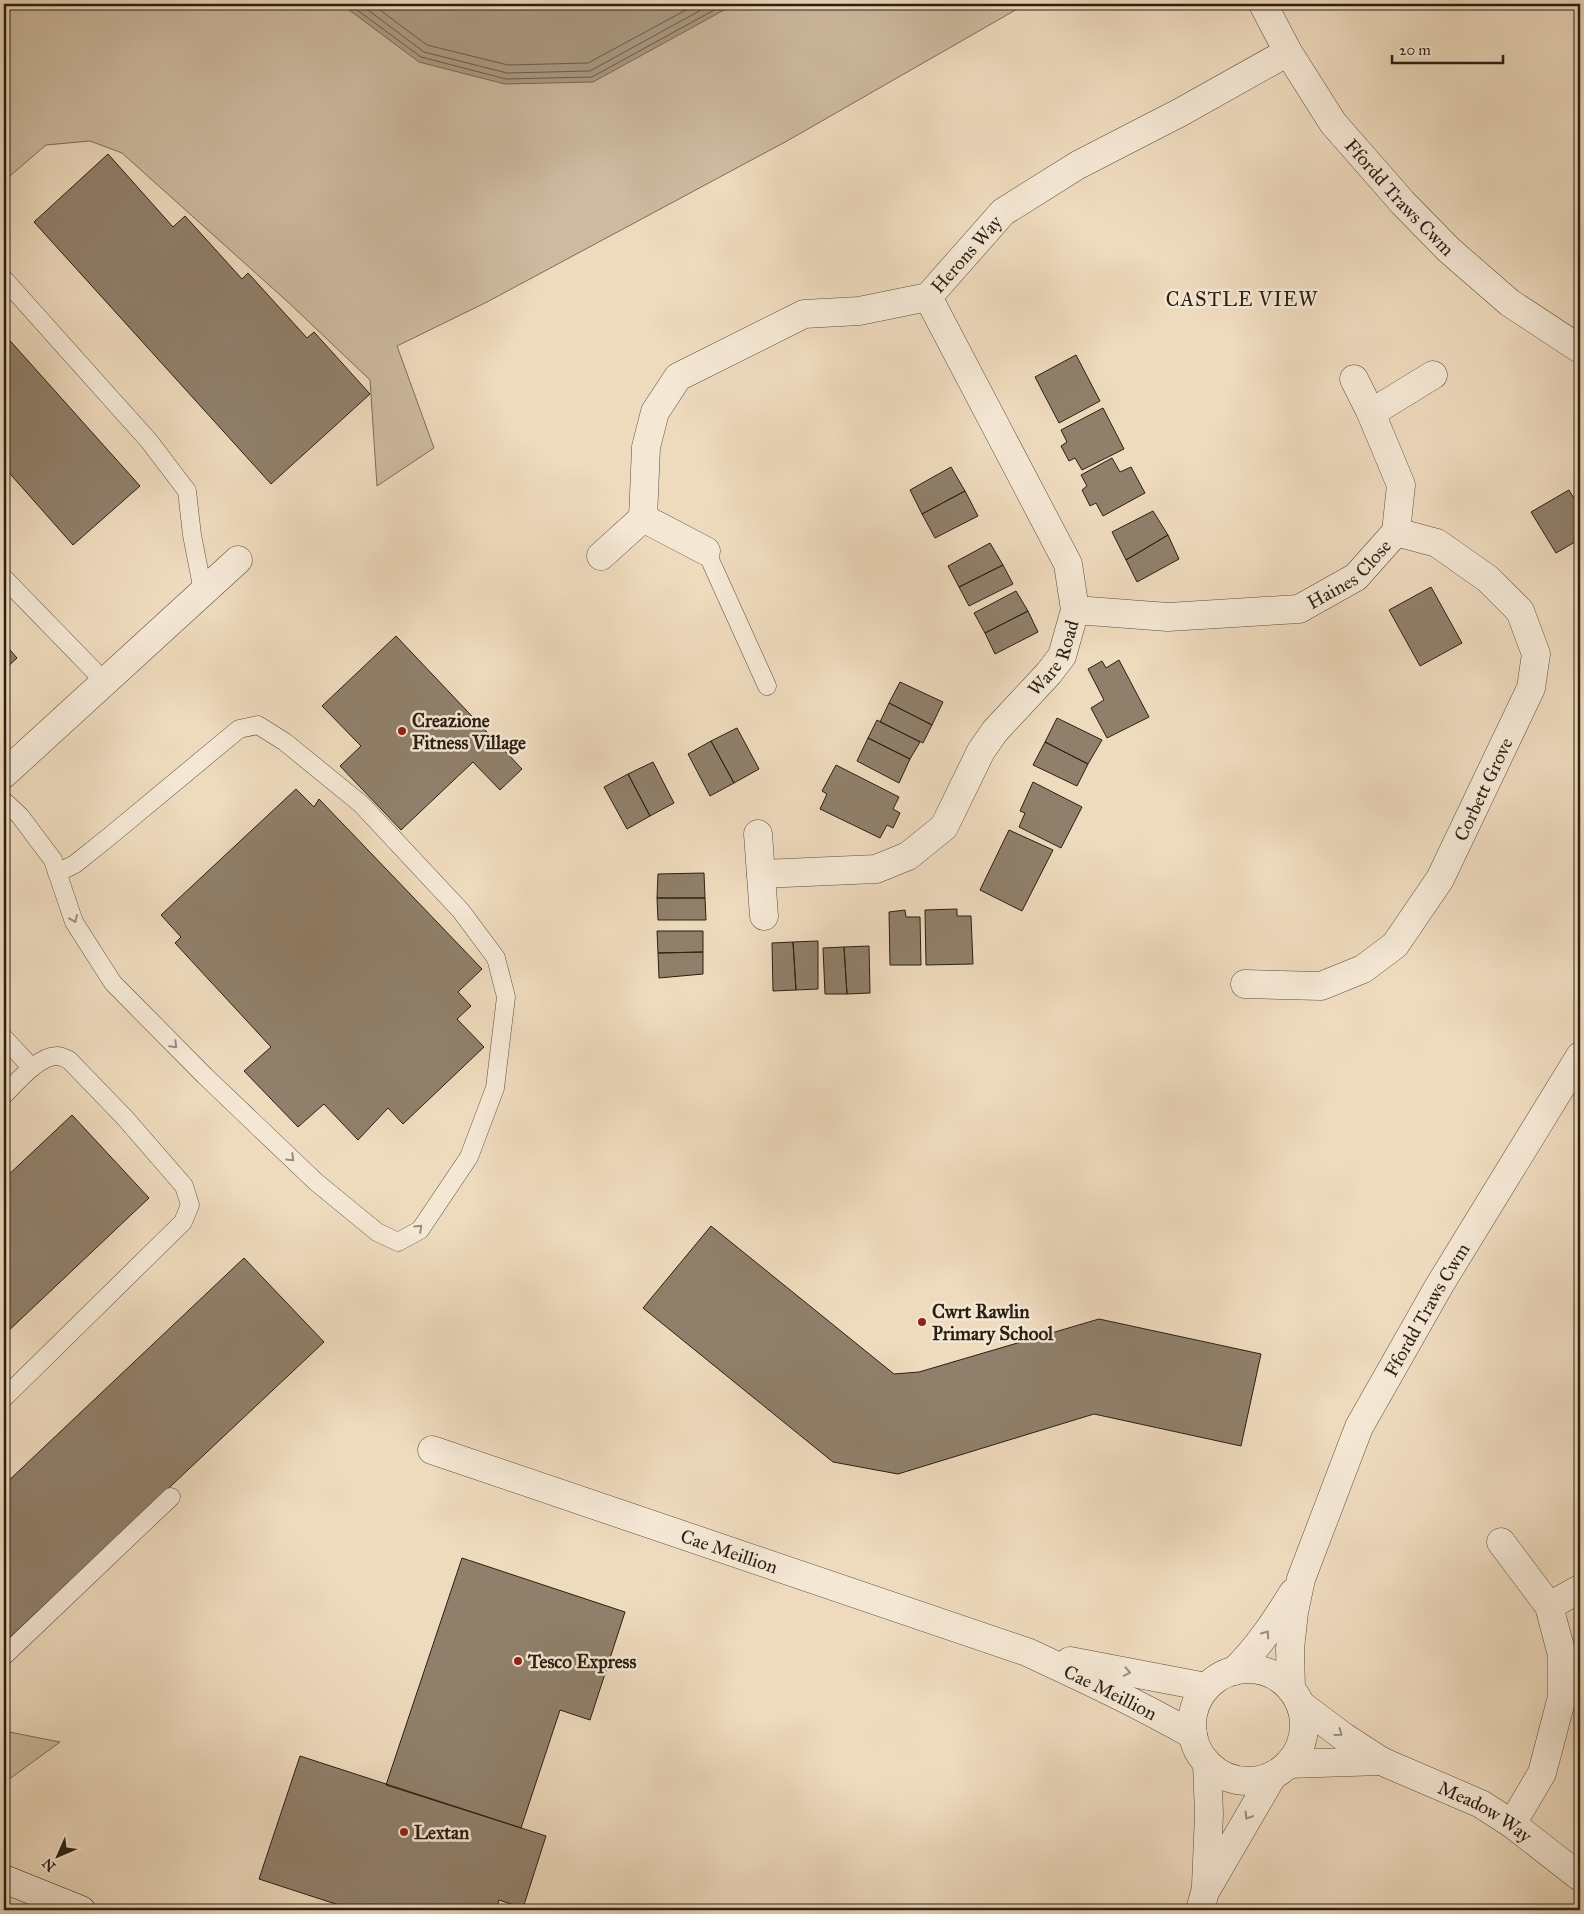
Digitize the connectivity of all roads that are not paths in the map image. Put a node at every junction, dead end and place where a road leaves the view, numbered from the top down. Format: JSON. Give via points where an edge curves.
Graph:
{"nodes":[{"id":1,"x":1262,"y":4,"type":"edge"},
{"id":2,"x":1288,"y":52,"type":"junction"},
{"id":3,"x":4,"y":279,"type":"edge"},
{"id":4,"x":928,"y":297,"type":"junction"},
{"id":5,"x":1580,"y":349,"type":"edge"},
{"id":6,"x":1434,"y":375,"type":"dead end"},
{"id":7,"x":1354,"y":379,"type":"dead end"},
{"id":8,"x":1371,"y":413,"type":"junction"},
{"id":9,"x":643,"y":518,"type":"junction"},
{"id":10,"x":1396,"y":532,"type":"junction"},
{"id":11,"x":706,"y":551,"type":"joint"},
{"id":12,"x":601,"y":556,"type":"dead end"},
{"id":13,"x":238,"y":560,"type":"dead end"},
{"id":14,"x":4,"y":578,"type":"edge"},
{"id":15,"x":203,"y":591,"type":"junction"},
{"id":16,"x":1075,"y":610,"type":"junction"},
{"id":17,"x":104,"y":680,"type":"junction"},
{"id":18,"x":767,"y":686,"type":"dead end"},
{"id":19,"x":4,"y":774,"type":"edge"},
{"id":20,"x":4,"y":801,"type":"edge"},
{"id":21,"x":758,"y":834,"type":"dead end"},
{"id":22,"x":57,"y":873,"type":"junction"},
{"id":23,"x":761,"y":874,"type":"junction"},
{"id":24,"x":764,"y":916,"type":"dead end"},
{"id":25,"x":1245,"y":984,"type":"dead end"},
{"id":26,"x":4,"y":1038,"type":"edge"},
{"id":27,"x":1580,"y":1056,"type":"edge"},
{"id":28,"x":32,"y":1068,"type":"junction"},
{"id":29,"x":4,"y":1095,"type":"edge"},
{"id":30,"x":4,"y":1398,"type":"edge"},
{"id":31,"x":432,"y":1450,"type":"dead end"},
{"id":32,"x":171,"y":1497,"type":"dead end"},
{"id":33,"x":1501,"y":1542,"type":"dead end"},
{"id":34,"x":1301,"y":1579,"type":"junction"},
{"id":35,"x":1580,"y":1589,"type":"edge"},
{"id":36,"x":1549,"y":1606,"type":"junction"},
{"id":37,"x":1027,"y":1652,"type":"junction"},
{"id":38,"x":4,"y":1656,"type":"edge"},
{"id":39,"x":1234,"y":1671,"type":"junction"},
{"id":40,"x":1206,"y":1687,"type":"junction"},
{"id":41,"x":1296,"y":1697,"type":"junction"},
{"id":42,"x":1193,"y":1735,"type":"junction"},
{"id":43,"x":1381,"y":1761,"type":"junction"},
{"id":44,"x":1207,"y":1763,"type":"junction"},
{"id":45,"x":1281,"y":1769,"type":"junction"},
{"id":46,"x":1512,"y":1824,"type":"junction"},
{"id":47,"x":1580,"y":1877,"type":"edge"},
{"id":48,"x":4,"y":1879,"type":"edge"},
{"id":49,"x":1202,"y":1901,"type":"edge"},
{"id":50,"x":81,"y":1910,"type":"edge"}],
"edges":[{"from":1,"to":2,"type":"street","name":"Ffordd Traws Cwm"},
{"from":2,"to":4,"type":"street","name":"Herons Way","via":[[1078,165],[1003,212]]},
{"from":2,"to":5,"type":"street","name":"Ffordd Traws Cwm","via":[[1333,123],[1449,250],[1510,303]]},
{"from":3,"to":15,"type":"lane","via":[[149,441],[187,491]]},
{"from":4,"to":9,"type":"street","name":"Herons Way","via":[[859,311],[804,314],[678,377],[655,412],[646,447]]},
{"from":4,"to":16,"type":"street","name":"Ware Road","via":[[1068,564]]},
{"from":6,"to":8,"type":"street"},
{"from":7,"to":8,"type":"street","name":"Haines Close"},
{"from":8,"to":10,"type":"street","name":"Haines Close","via":[[1401,485]]},
{"from":9,"to":11,"type":"street"},
{"from":9,"to":12,"type":"street"},
{"from":10,"to":16,"type":"street","name":"Haines Close","via":[[1356,577],[1299,609],[1168,617]]},
{"from":10,"to":25,"type":"street","name":"Corbett Grove","via":[[1437,543],[1488,578],[1520,611],[1536,654],[1531,688],[1440,879],[1395,946],[1363,969],[1321,986]]},
{"from":11,"to":18,"type":"lane"},
{"from":13,"to":15,"type":"street"},
{"from":14,"to":17,"type":"lane"},
{"from":15,"to":17,"type":"street"},
{"from":16,"to":23,"type":"street","name":"Ware Road","via":[[1062,656],[995,731],[944,827],[927,842],[908,856],[876,869]]},
{"from":17,"to":19,"type":"street"},
{"from":20,"to":22,"type":"lane","via":[[20,816],[53,860]]},
{"from":21,"to":23,"type":"street"},
{"from":22,"to":22,"type":"lane","one_way":true,"via":[[74,922],[113,983],[205,1076],[316,1182],[377,1232],[398,1242],[420,1230],[469,1158],[494,1088],[506,997],[496,958],[462,911],[361,804],[286,742],[258,725],[239,729],[75,864]]},
{"from":23,"to":24,"type":"street"},
{"from":26,"to":28,"type":"lane"},
{"from":27,"to":34,"type":"street","name":"Ffordd Traws Cwm","via":[[1439,1286],[1359,1427]]},
{"from":28,"to":29,"type":"lane"},
{"from":28,"to":30,"type":"lane","via":[[45,1059],[58,1056],[69,1060],[174,1173],[184,1186],[190,1205],[183,1222]]},
{"from":31,"to":37,"type":"street","name":"Cae Meillion"},
{"from":32,"to":38,"type":"lane"},
{"from":33,"to":36,"type":"street"},
{"from":39,"to":34,"type":"street","name":"Ffordd Traws Cwm","one_way":true,"via":[[1249,1657]]},
{"from":34,"to":41,"type":"street","name":"Ffordd Traws Cwm","via":[[1290,1649]]},
{"from":35,"to":36,"type":"street"},
{"from":36,"to":46,"type":"street","via":[[1562,1655],[1562,1697],[1542,1773]]},
{"from":37,"to":40,"type":"street","name":"Cae Meillion","one_way":true},
{"from":37,"to":42,"type":"street","name":"Cae Meillion"},
{"from":39,"to":40,"type":"street"},
{"from":39,"to":41,"type":"street","via":[[1260,1670],[1278,1678]]},
{"from":40,"to":42,"type":"street","via":[[1196,1703]]},
{"from":41,"to":43,"type":"street","name":"Meadow Way","one_way":true,"via":[[1344,1737]]},
{"from":41,"to":45,"type":"street","via":[[1304,1722],[1302,1740],[1295,1756]]},
{"from":42,"to":44,"type":"street","via":[[1193,1742]]},
{"from":43,"to":45,"type":"street","name":"Meadow Way"},
{"from":43,"to":46,"type":"street","name":"Meadow Way","via":[[1481,1804]]},
{"from":44,"to":45,"type":"street","via":[[1216,1772],[1233,1779],[1251,1781],[1268,1778]]},
{"from":44,"to":49,"type":"street","via":[[1209,1814]]},
{"from":45,"to":49,"type":"street","one_way":true},
{"from":46,"to":47,"type":"street","name":"Meadow Way"},
{"from":48,"to":50,"type":"street"}]}
